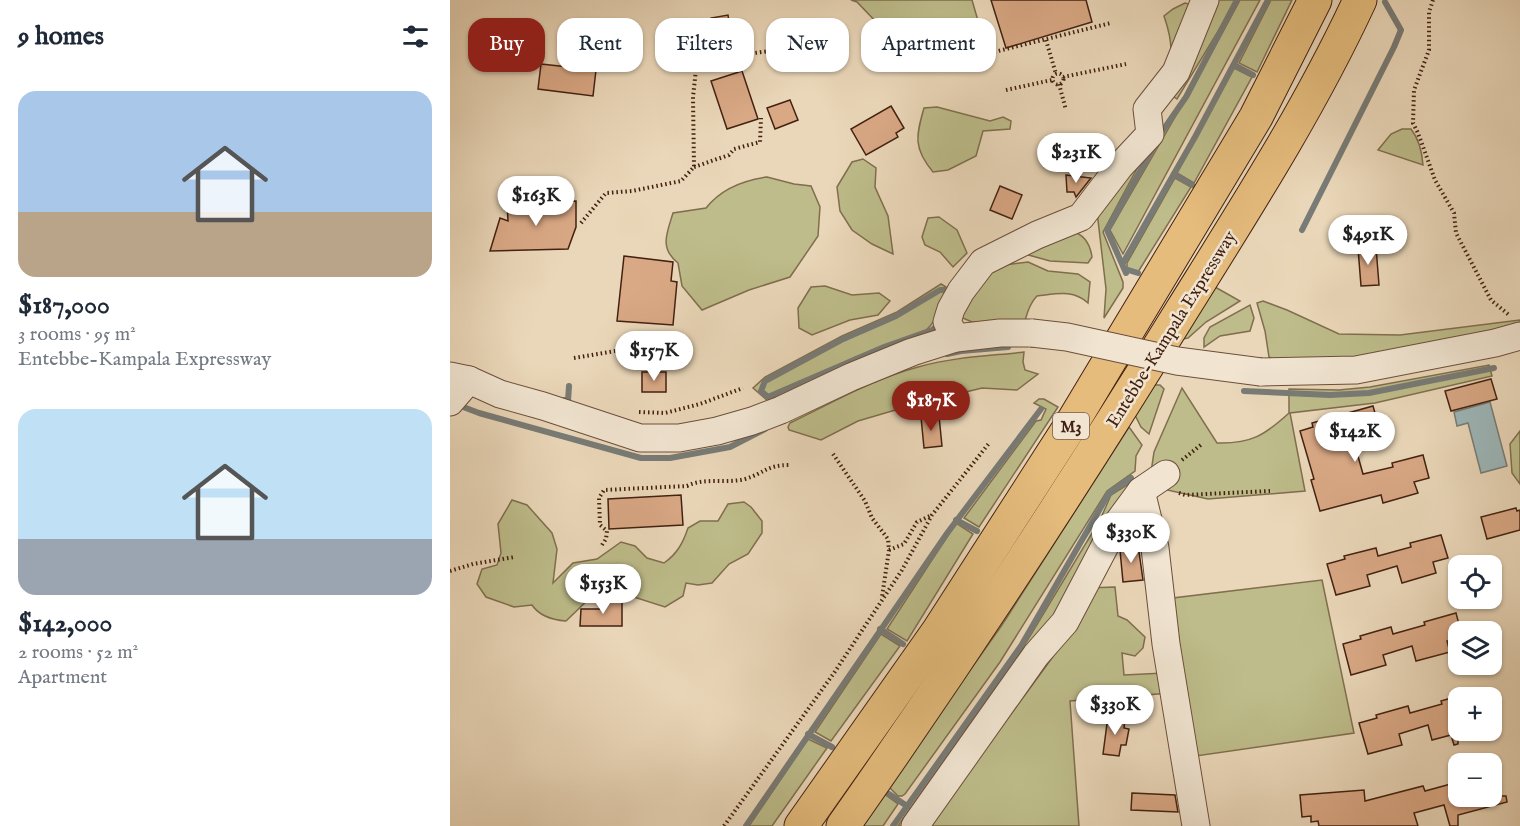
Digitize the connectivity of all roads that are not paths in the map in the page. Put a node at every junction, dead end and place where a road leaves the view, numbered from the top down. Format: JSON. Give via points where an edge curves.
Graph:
{"nodes":[{"id":1,"x":1205,"y":0,"type":"edge"},
{"id":2,"x":1315,"y":0,"type":"edge"},
{"id":3,"x":1360,"y":0,"type":"edge"},
{"id":4,"x":1516,"y":327,"type":"edge"},
{"id":5,"x":956,"y":338,"type":"junction"},
{"id":6,"x":460,"y":378,"type":"edge"},
{"id":7,"x":450,"y":402,"type":"edge"},
{"id":8,"x":801,"y":826,"type":"edge"},
{"id":9,"x":843,"y":826,"type":"edge"},
{"id":10,"x":915,"y":826,"type":"edge"},
{"id":11,"x":1196,"y":826,"type":"edge"}],
"edges":[{"from":1,"to":5,"type":"street","via":[[1176,72],[1147,109],[1151,129],[1148,137],[1081,217],[983,262],[951,309],[947,322]]},
{"from":2,"to":8,"type":"highway","name":"Entebbe-Kampala Expressway","number":"M3","via":[[1256,117],[1069,428],[939,630]]},
{"from":3,"to":9,"type":"highway","name":"Entebbe-Kampala Expressway","number":"M3","via":[[1284,144],[1094,453]]},
{"from":4,"to":5,"type":"street","bridge":true,"via":[[1495,343],[1356,370],[1261,372],[1177,361],[1032,333]]},
{"from":5,"to":6,"type":"street","via":[[850,377],[752,421],[679,438],[640,438]]},
{"from":6,"to":7,"type":"street"},
{"from":10,"to":11,"type":"street","via":[[1036,655],[1065,622],[1110,536],[1152,483],[1166,644]]}]}
